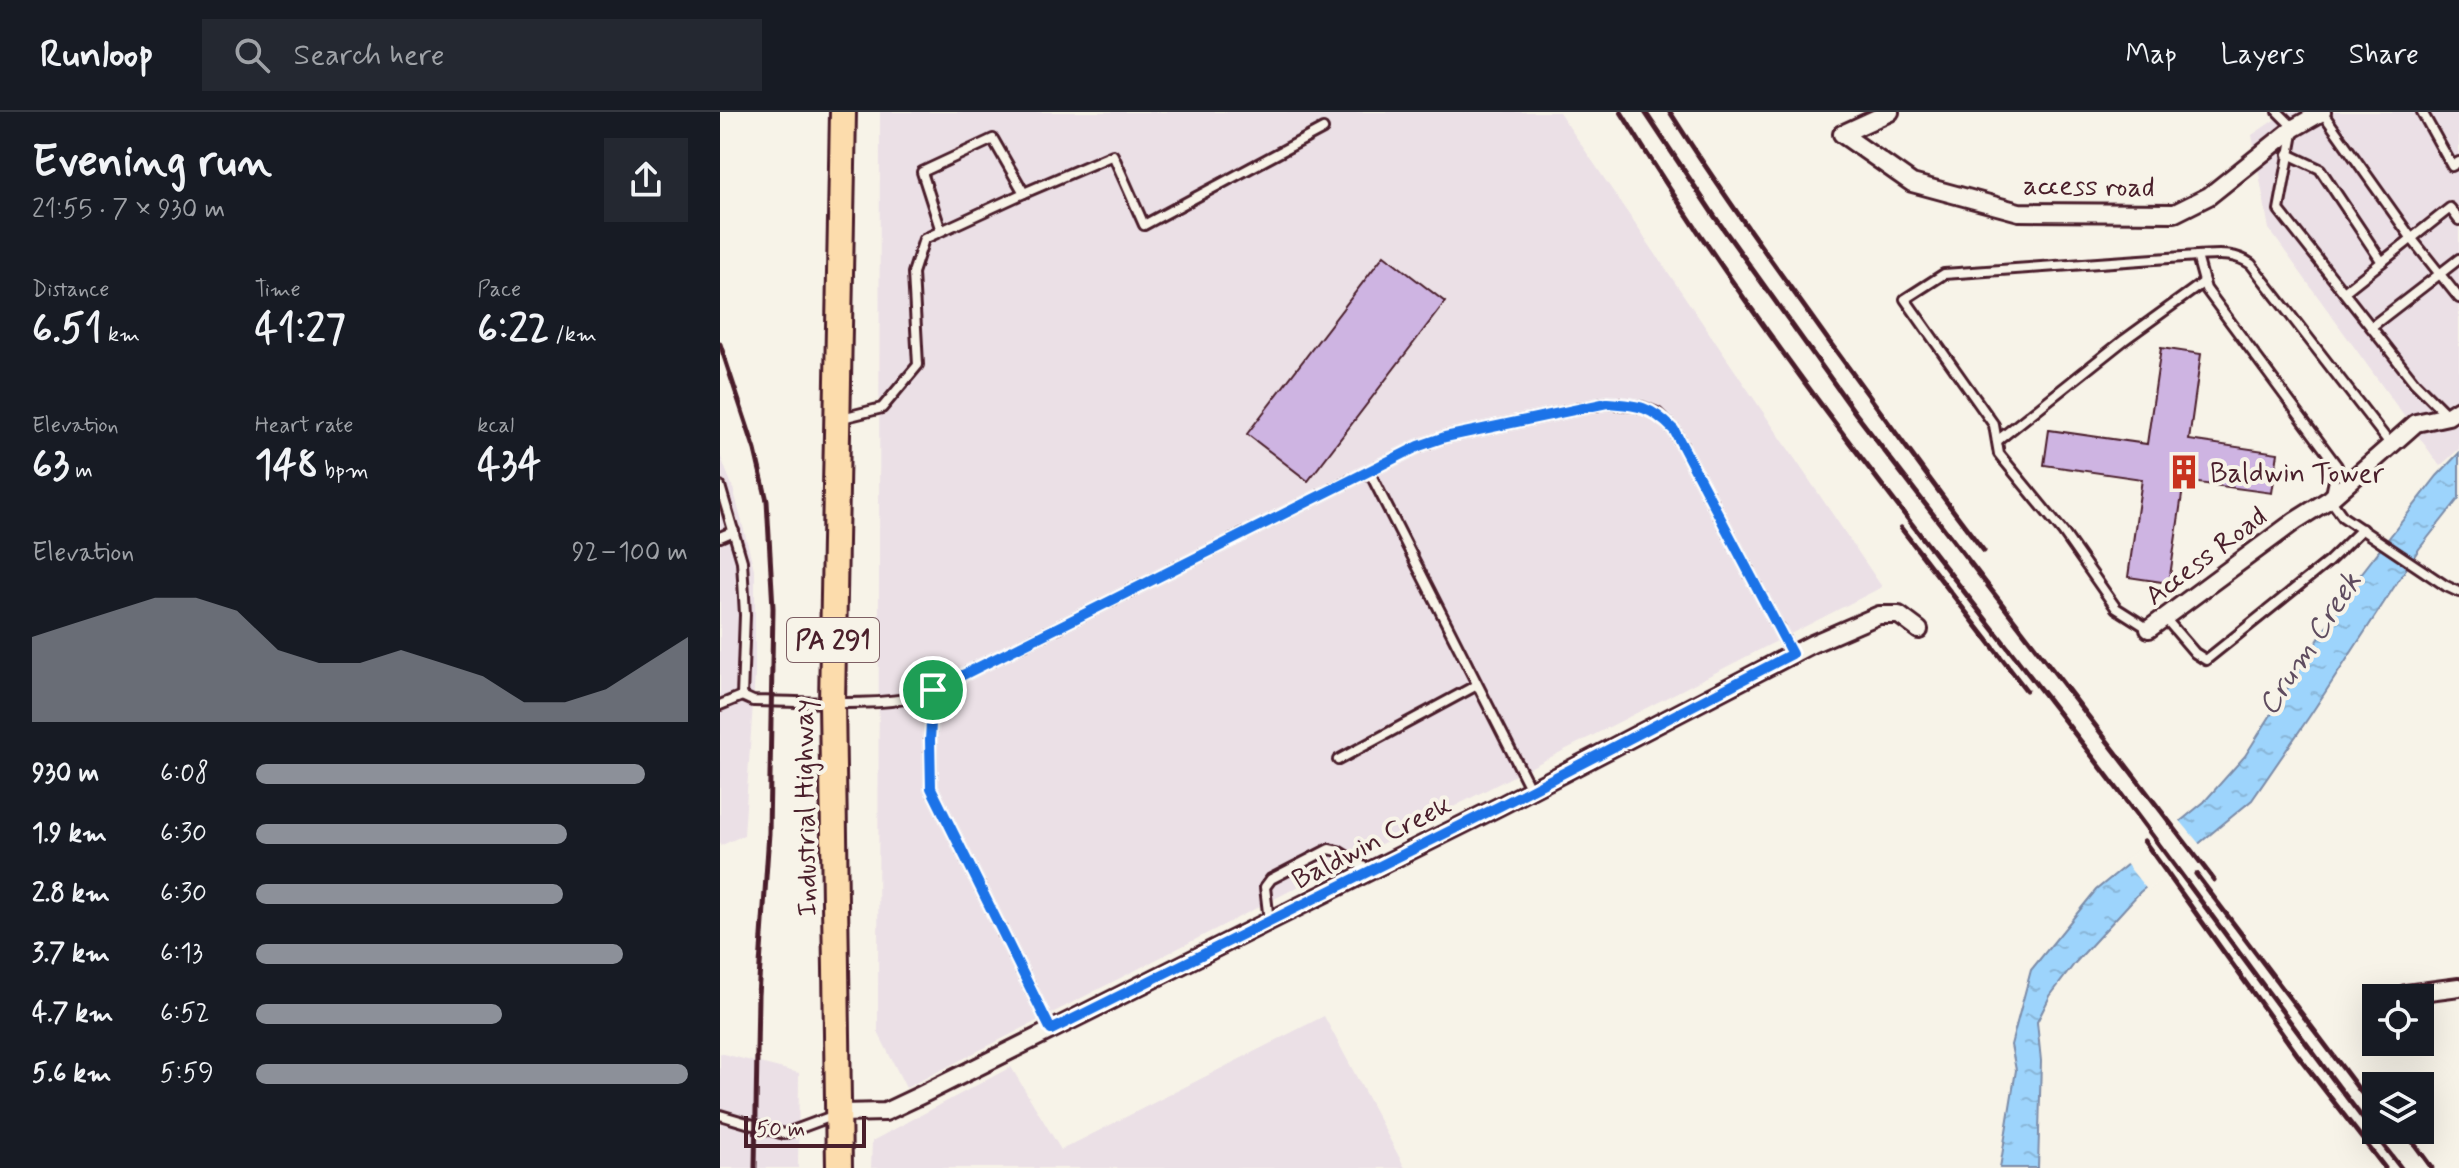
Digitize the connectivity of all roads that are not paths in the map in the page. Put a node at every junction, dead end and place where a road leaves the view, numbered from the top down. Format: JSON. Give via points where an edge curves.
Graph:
{"nodes":[{"id":1,"x":843,"y":112,"type":"edge"},
{"id":2,"x":1890,"y":112,"type":"edge"},
{"id":3,"x":2278,"y":112,"type":"edge"},
{"id":4,"x":2322,"y":112,"type":"edge"},
{"id":5,"x":2422,"y":112,"type":"edge"},
{"id":6,"x":2294,"y":128,"type":"junction"},
{"id":7,"x":1323,"y":129,"type":"dead end"},
{"id":8,"x":2288,"y":154,"type":"junction"},
{"id":9,"x":2459,"y":162,"type":"edge"},
{"id":10,"x":1024,"y":193,"type":"junction"},
{"id":11,"x":2459,"y":220,"type":"edge"},
{"id":12,"x":941,"y":231,"type":"junction"},
{"id":13,"x":2412,"y":239,"type":"junction"},
{"id":14,"x":2197,"y":256,"type":"junction"},
{"id":15,"x":2459,"y":259,"type":"edge"},
{"id":16,"x":2382,"y":262,"type":"junction"},
{"id":17,"x":2439,"y":275,"type":"junction"},
{"id":18,"x":2204,"y":282,"type":"junction"},
{"id":19,"x":2344,"y":292,"type":"junction"},
{"id":20,"x":2459,"y":299,"type":"edge"},
{"id":21,"x":2371,"y":327,"type":"junction"},
{"id":22,"x":2453,"y":413,"type":"edge"},
{"id":23,"x":837,"y":419,"type":"junction"},
{"id":24,"x":1997,"y":441,"type":"junction"},
{"id":25,"x":2391,"y":446,"type":"junction"},
{"id":26,"x":1369,"y":471,"type":"junction"},
{"id":27,"x":720,"y":486,"type":"edge"},
{"id":28,"x":2330,"y":499,"type":"junction"},
{"id":29,"x":2362,"y":529,"type":"junction"},
{"id":30,"x":734,"y":531,"type":"junction"},
{"id":31,"x":720,"y":537,"type":"edge"},
{"id":32,"x":2459,"y":592,"type":"edge"},
{"id":33,"x":2165,"y":618,"type":"junction"},
{"id":34,"x":2149,"y":629,"type":"joint"},
{"id":35,"x":1919,"y":630,"type":"dead end"},
{"id":36,"x":1792,"y":654,"type":"junction"},
{"id":37,"x":1477,"y":685,"type":"junction"},
{"id":38,"x":933,"y":690,"type":"junction"},
{"id":39,"x":742,"y":696,"type":"junction"},
{"id":40,"x":832,"y":702,"type":"junction"},
{"id":41,"x":720,"y":705,"type":"edge"},
{"id":42,"x":1338,"y":760,"type":"dead end"},
{"id":43,"x":1531,"y":790,"type":"junction"},
{"id":44,"x":1370,"y":871,"type":"junction"},
{"id":45,"x":1269,"y":921,"type":"junction"},
{"id":46,"x":2459,"y":987,"type":"edge"},
{"id":47,"x":2434,"y":990,"type":"edge"},
{"id":48,"x":1051,"y":1030,"type":"junction"},
{"id":49,"x":840,"y":1113,"type":"junction"},
{"id":50,"x":720,"y":1115,"type":"edge"},
{"id":51,"x":839,"y":1168,"type":"edge"}],
"edges":[{"from":1,"to":23,"type":"main road","name":"Industrial Highway","number":"PA 291"},
{"from":2,"to":6,"type":"street","name":"access road","via":[[1842,134],[1912,183],[2019,212],[2175,213],[2209,196]]},
{"from":3,"to":6,"type":"lane"},
{"from":4,"to":6,"type":"street","name":"access road"},
{"from":4,"to":13,"type":"lane"},
{"from":5,"to":9,"type":"lane","via":[[2452,166]]},
{"from":6,"to":8,"type":"lane","name":"Access Road"},
{"from":7,"to":10,"type":"lane","via":[[1144,225],[1113,155]]},
{"from":8,"to":16,"type":"lane","via":[[2320,169]]},
{"from":8,"to":19,"type":"lane","name":"Access Road","via":[[2279,210]]},
{"from":10,"to":12,"type":"lane"},
{"from":10,"to":12,"type":"lane","via":[[993,139],[922,172]]},
{"from":11,"to":13,"type":"lane","via":[[2450,208]]},
{"from":12,"to":23,"type":"lane","via":[[924,239],[913,273],[918,365],[882,408]]},
{"from":13,"to":16,"type":"lane"},
{"from":13,"to":17,"type":"lane"},
{"from":14,"to":18,"type":"lane"},
{"from":14,"to":24,"type":"lane","via":[[1944,274],[1905,299],[1994,425]]},
{"from":14,"to":25,"type":"lane","via":[[2227,255],[2251,264]]},
{"from":15,"to":17,"type":"lane"},
{"from":16,"to":19,"type":"lane"},
{"from":17,"to":20,"type":"lane"},
{"from":17,"to":21,"type":"lane"},
{"from":18,"to":24,"type":"lane"},
{"from":18,"to":28,"type":"lane","via":[[2337,466]]},
{"from":19,"to":21,"type":"lane","name":"Access Road"},
{"from":21,"to":22,"type":"lane","name":"Access Road","via":[[2415,383]]},
{"from":22,"to":25,"type":"street","name":"Access Road","via":[[2416,423]]},
{"from":23,"to":40,"type":"main road","name":"Industrial Highway","number":"PA 291"},
{"from":24,"to":34,"type":"lane","via":[[1999,454],[2116,608]]},
{"from":25,"to":28,"type":"street","name":"Access Road"},
{"from":26,"to":36,"type":"lane","via":[[1445,437],[1592,406],[1624,404],[1657,413],[1674,430]]},
{"from":26,"to":37,"type":"lane"},
{"from":26,"to":38,"type":"lane"},
{"from":27,"to":30,"type":"lane"},
{"from":28,"to":29,"type":"lane","via":[[2343,517]]},
{"from":28,"to":33,"type":"street","name":"Access Road"},
{"from":29,"to":32,"type":"lane"},
{"from":29,"to":33,"type":"lane","via":[[2206,660]]},
{"from":30,"to":31,"type":"lane"},
{"from":30,"to":39,"type":"lane","via":[[742,561],[745,615]]},
{"from":33,"to":34,"type":"street","name":"Access Road"},
{"from":35,"to":36,"type":"street","name":"Baldwin Creek","via":[[1899,615],[1879,615]]},
{"from":36,"to":43,"type":"street","name":"Baldwin Creek"},
{"from":37,"to":42,"type":"lane"},
{"from":37,"to":43,"type":"lane"},
{"from":38,"to":40,"type":"lane","via":[[905,700]]},
{"from":38,"to":48,"type":"lane","via":[[931,788]]},
{"from":39,"to":40,"type":"lane","via":[[753,701]]},
{"from":39,"to":41,"type":"lane"},
{"from":40,"to":49,"type":"main road","name":"Industrial Highway","number":"PA 291"},
{"from":43,"to":44,"type":"street","name":"Baldwin Creek"},
{"from":44,"to":45,"type":"street","name":"Baldwin Creek"},
{"from":44,"to":45,"type":"lane","via":[[1329,849],[1271,879],[1265,887]]},
{"from":45,"to":48,"type":"street","name":"Baldwin Creek"},
{"from":46,"to":47,"type":"street"},
{"from":48,"to":49,"type":"street","name":"Baldwin Creek","via":[[885,1112]]},
{"from":49,"to":50,"type":"lane","via":[[784,1134]]},
{"from":49,"to":51,"type":"main road","name":"Industrial Highway","number":"PA 291"}]}
